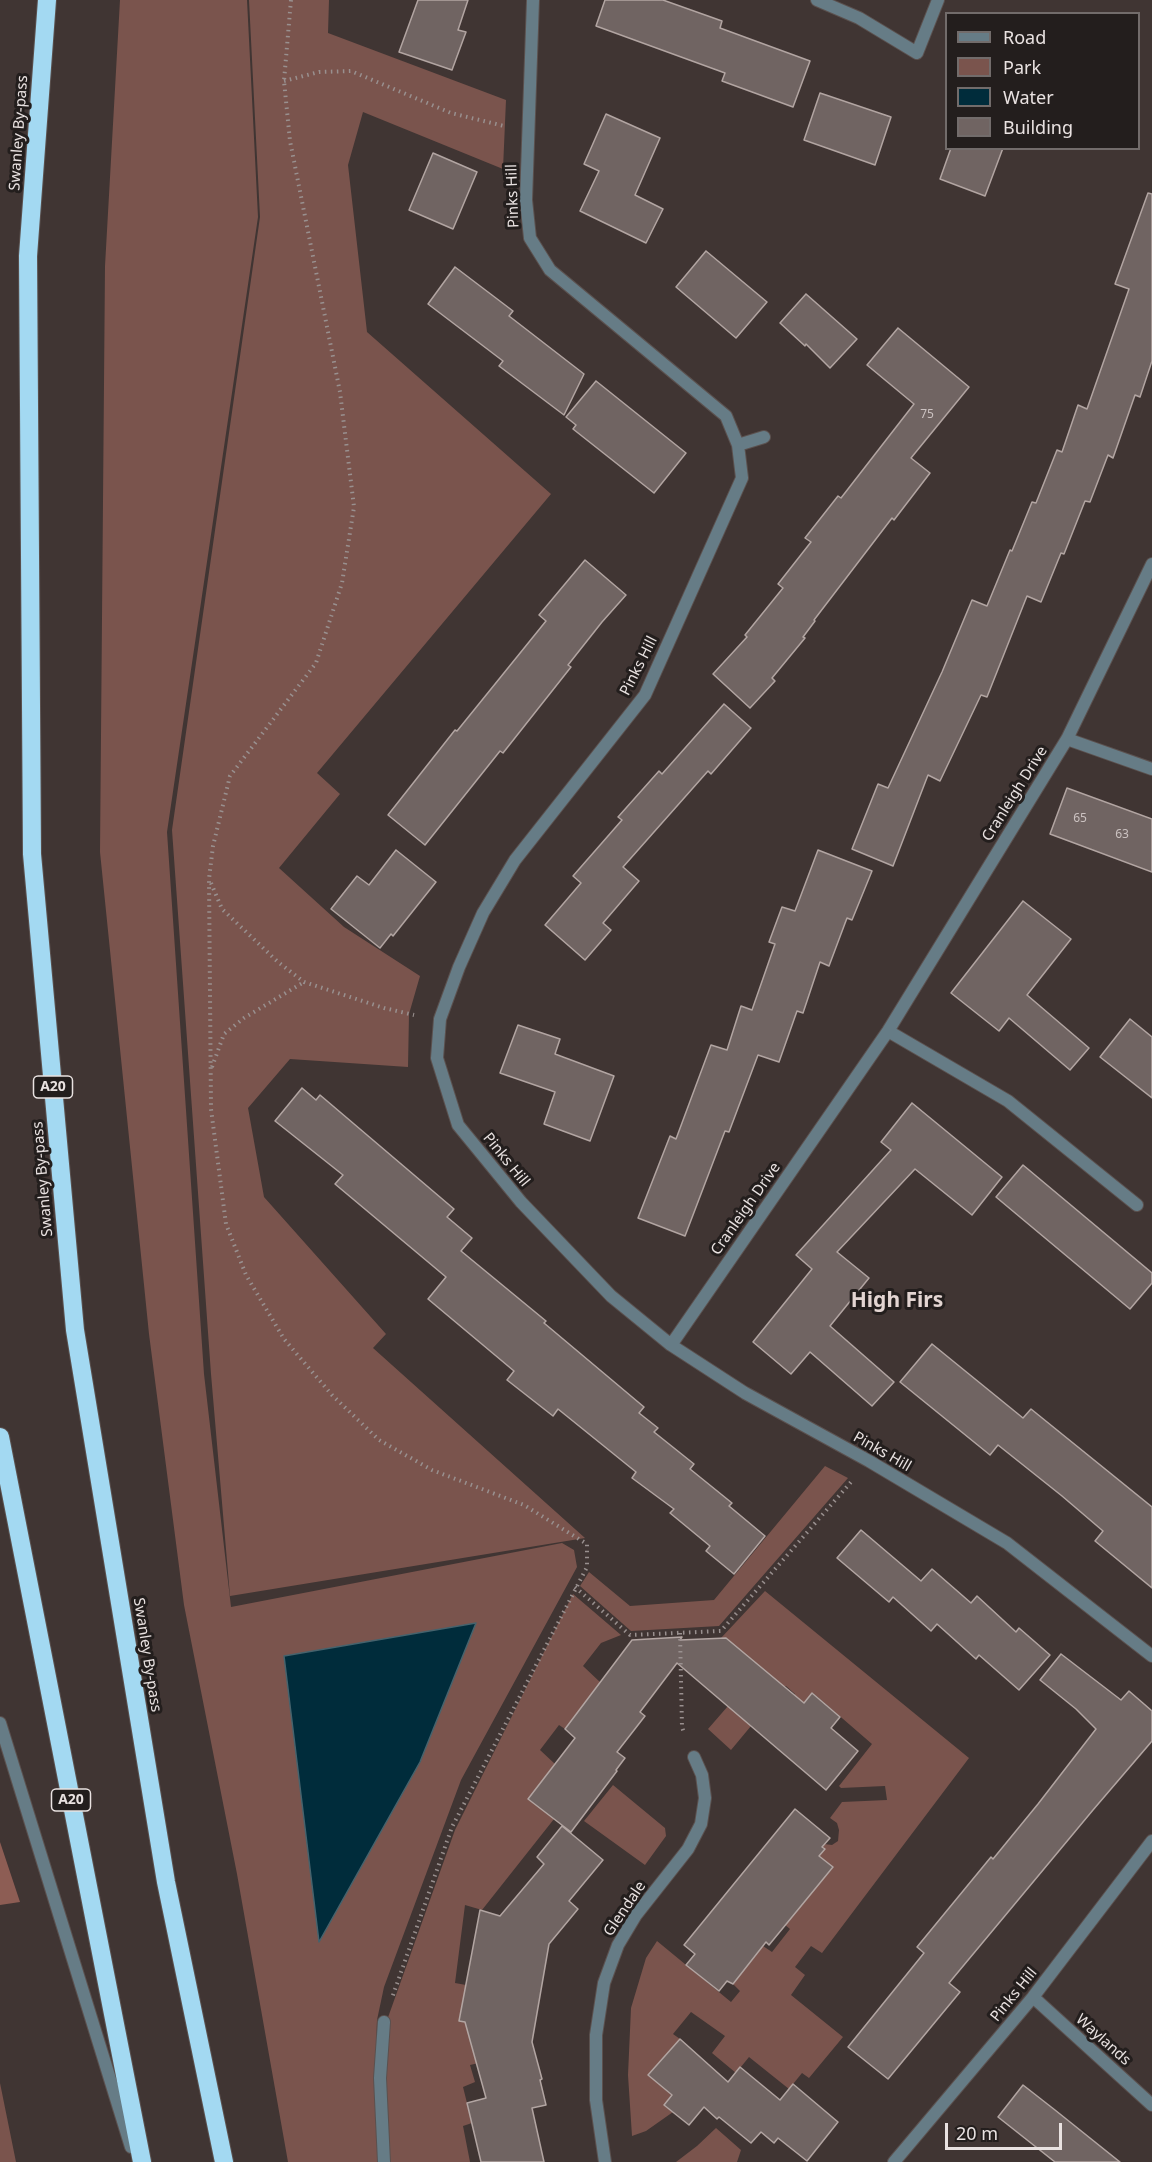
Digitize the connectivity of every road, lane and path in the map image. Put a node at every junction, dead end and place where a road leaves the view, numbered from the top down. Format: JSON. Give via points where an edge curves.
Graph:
{"nodes":[{"id":1,"x":47,"y":0,"type":"edge"},
{"id":2,"x":291,"y":0,"type":"edge"},
{"id":3,"x":533,"y":0,"type":"edge"},
{"id":4,"x":817,"y":0,"type":"edge"},
{"id":5,"x":938,"y":0,"type":"edge"},
{"id":6,"x":284,"y":81,"type":"junction"},
{"id":7,"x":528,"y":131,"type":"junction"},
{"id":8,"x":764,"y":437,"type":"dead end"},
{"id":9,"x":738,"y":445,"type":"junction"},
{"id":10,"x":1152,"y":564,"type":"edge"},
{"id":11,"x":1067,"y":739,"type":"junction"},
{"id":12,"x":1152,"y":769,"type":"edge"},
{"id":13,"x":209,"y":879,"type":"junction"},
{"id":14,"x":304,"y":982,"type":"junction"},
{"id":15,"x":440,"y":1019,"type":"junction"},
{"id":16,"x":888,"y":1031,"type":"junction"},
{"id":17,"x":211,"y":1070,"type":"junction"},
{"id":18,"x":1137,"y":1205,"type":"dead end"},
{"id":19,"x":671,"y":1345,"type":"junction"},
{"id":20,"x":0,"y":1437,"type":"edge"},
{"id":21,"x":869,"y":1461,"type":"junction"},
{"id":22,"x":574,"y":1587,"type":"junction"},
{"id":23,"x":680,"y":1633,"type":"junction"},
{"id":24,"x":1152,"y":1656,"type":"edge"},
{"id":25,"x":0,"y":1723,"type":"edge"},
{"id":26,"x":694,"y":1757,"type":"joint"},
{"id":27,"x":1152,"y":1841,"type":"edge"},
{"id":28,"x":1033,"y":1997,"type":"junction"},
{"id":29,"x":384,"y":2022,"type":"joint"},
{"id":30,"x":1152,"y":2105,"type":"edge"},
{"id":31,"x":136,"y":2162,"type":"edge"},
{"id":32,"x":142,"y":2162,"type":"edge"},
{"id":33,"x":224,"y":2162,"type":"edge"},
{"id":34,"x":384,"y":2162,"type":"edge"},
{"id":35,"x":605,"y":2162,"type":"edge"},
{"id":36,"x":894,"y":2162,"type":"edge"}],
"edges":[{"from":1,"to":33,"type":"highway","name":"Swanley By-pass","number":"A20","via":[[28,256],[32,854],[75,1330],[166,1882]]},
{"from":2,"to":6,"type":"path"},
{"from":3,"to":7,"type":"street","name":"Pinks Hill"},
{"from":4,"to":5,"type":"street","via":[[860,18],[917,53]]},
{"from":6,"to":7,"type":"path","via":[[318,72],[351,71],[451,113]]},
{"from":6,"to":13,"type":"path","via":[[290,141],[340,392],[354,507],[342,583],[316,663],[230,776]]},
{"from":7,"to":9,"type":"street","name":"Pinks Hill","via":[[525,200],[530,238],[550,270],[726,416]]},
{"from":8,"to":9,"type":"street"},
{"from":9,"to":15,"type":"street","name":"Pinks Hill","via":[[742,478],[645,695],[515,860],[483,913]]},
{"from":10,"to":11,"type":"street","name":"Cranleigh Drive"},
{"from":11,"to":12,"type":"street"},
{"from":11,"to":16,"type":"street","name":"Cranleigh Drive"},
{"from":13,"to":14,"type":"path","via":[[222,909]]},
{"from":13,"to":17,"type":"path"},
{"from":14,"to":15,"type":"path","via":[[384,1008]]},
{"from":14,"to":17,"type":"path","via":[[224,1034]]},
{"from":15,"to":19,"type":"street","name":"Pinks Hill","via":[[437,1058],[458,1125],[521,1202],[611,1296]]},
{"from":16,"to":18,"type":"street","via":[[1008,1101]]},
{"from":16,"to":19,"type":"street","name":"Cranleigh Drive"},
{"from":17,"to":22,"type":"path","via":[[211,1109],[226,1224],[246,1275],[284,1339],[332,1395],[379,1440],[432,1470],[524,1505],[587,1544],[586,1567]]},
{"from":19,"to":21,"type":"street","name":"Pinks Hill","via":[[745,1393]]},
{"from":20,"to":32,"type":"highway","number":"A20"},
{"from":21,"to":23,"type":"path","via":[[721,1631]]},
{"from":21,"to":24,"type":"street","name":"Pinks Hill","via":[[1007,1543]]},
{"from":22,"to":23,"type":"path","via":[[630,1635]]},
{"from":22,"to":29,"type":"path","via":[[452,1827]]},
{"from":23,"to":26,"type":"path","via":[[682,1727]]},
{"from":25,"to":31,"type":"street"},
{"from":26,"to":35,"type":"street","name":"Glendale","via":[[702,1775],[705,1798],[701,1824],[688,1850],[636,1915],[618,1945],[604,1983],[596,2035],[597,2100]]},
{"from":27,"to":28,"type":"street","name":"Pinks Hill"},
{"from":28,"to":30,"type":"street","name":"Waylands"},
{"from":28,"to":36,"type":"street","name":"Pinks Hill"},
{"from":29,"to":34,"type":"street","via":[[380,2078]]}]}
